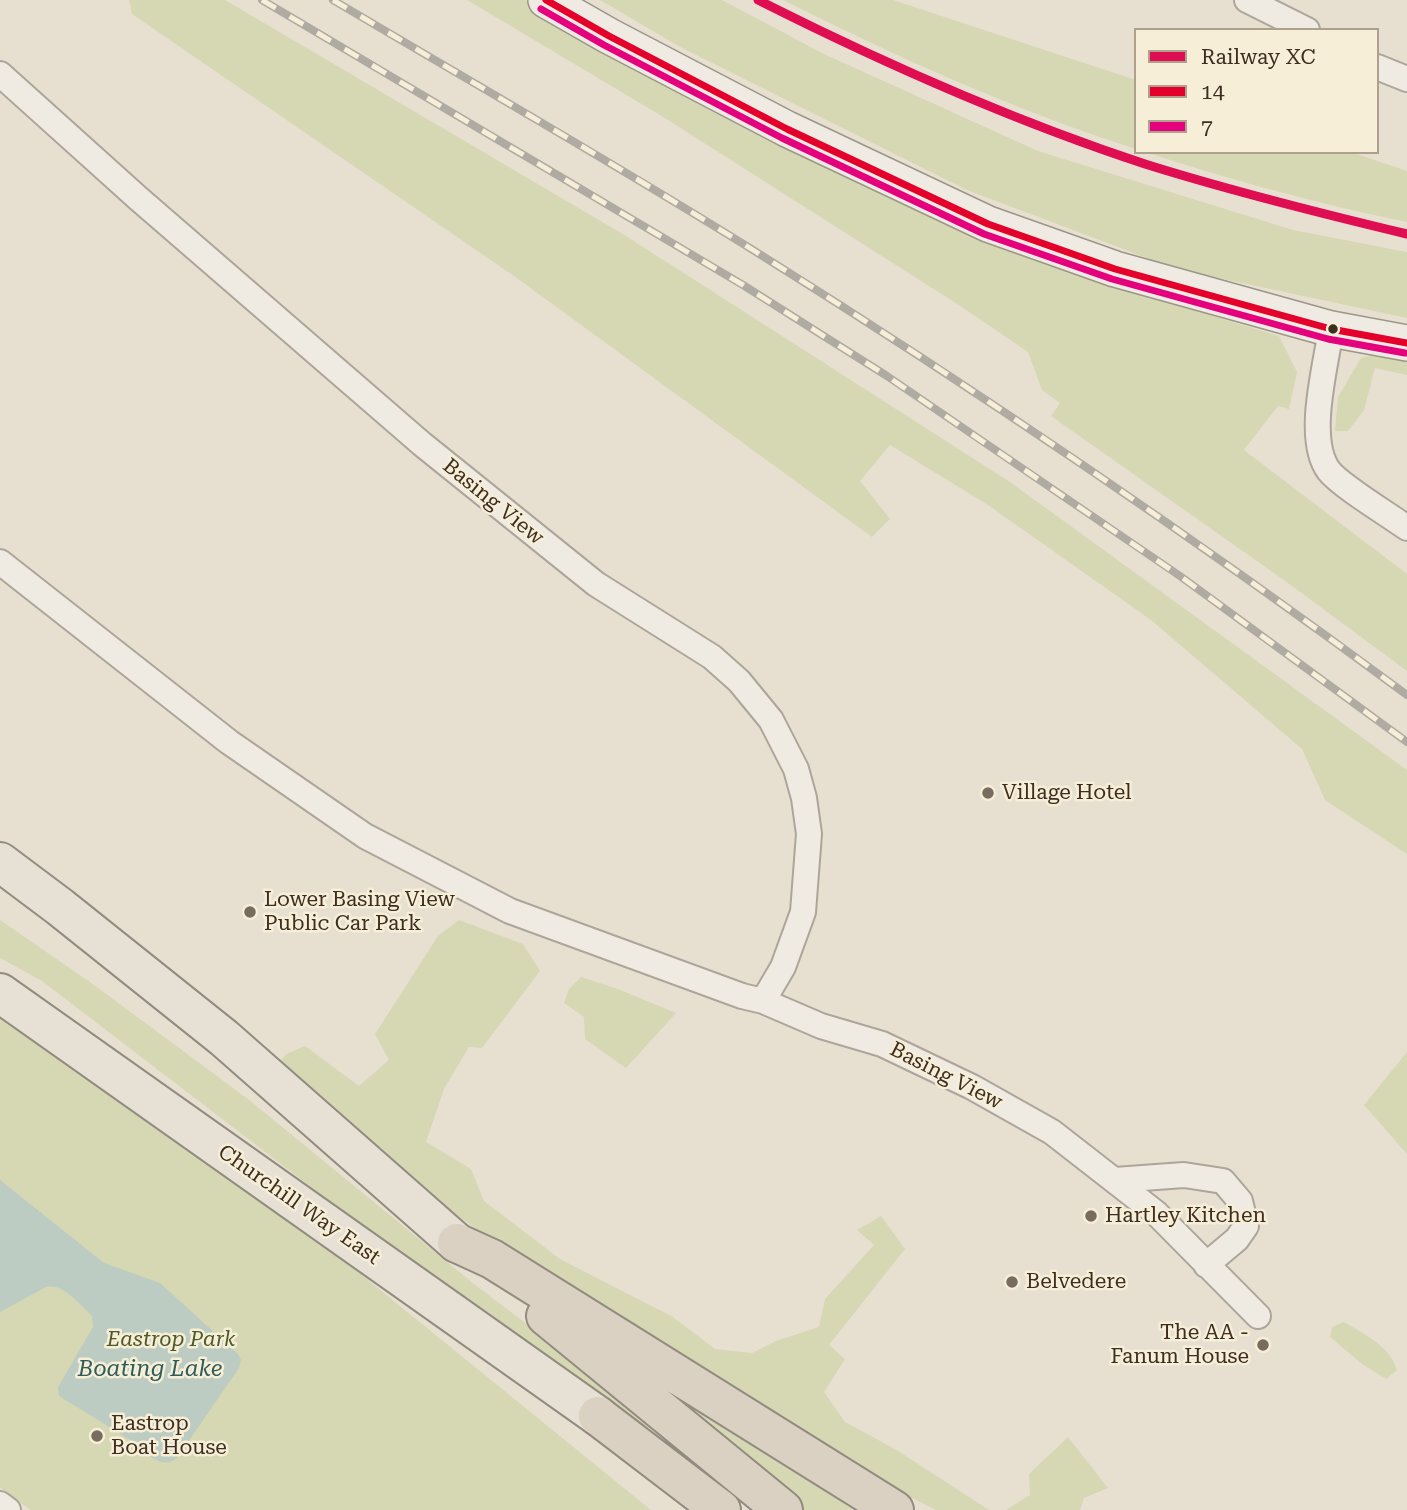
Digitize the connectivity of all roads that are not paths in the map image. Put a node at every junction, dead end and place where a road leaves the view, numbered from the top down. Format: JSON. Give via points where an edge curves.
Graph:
{"nodes":[{"id":1,"x":546,"y":0,"type":"edge"},
{"id":2,"x":1247,"y":0,"type":"edge"},
{"id":3,"x":1303,"y":28,"type":"edge"},
{"id":4,"x":1379,"y":68,"type":"edge"},
{"id":5,"x":0,"y":74,"type":"edge"},
{"id":6,"x":1407,"y":79,"type":"edge"},
{"id":7,"x":1331,"y":329,"type":"junction"},
{"id":8,"x":1407,"y":343,"type":"edge"},
{"id":9,"x":1407,"y":528,"type":"edge"},
{"id":10,"x":0,"y":562,"type":"edge"},
{"id":11,"x":0,"y":862,"type":"edge"},
{"id":12,"x":0,"y":993,"type":"edge"},
{"id":13,"x":763,"y":1001,"type":"junction"},
{"id":14,"x":1115,"y":1180,"type":"junction"},
{"id":15,"x":457,"y":1243,"type":"junction"},
{"id":16,"x":1206,"y":1265,"type":"junction"},
{"id":17,"x":1258,"y":1316,"type":"dead end"},
{"id":18,"x":598,"y":1416,"type":"junction"},
{"id":19,"x":0,"y":1504,"type":"edge"},
{"id":20,"x":8,"y":1510,"type":"edge"},
{"id":21,"x":682,"y":1510,"type":"edge"},
{"id":22,"x":721,"y":1510,"type":"edge"},
{"id":23,"x":783,"y":1510,"type":"edge"},
{"id":24,"x":894,"y":1510,"type":"edge"}],
"edges":[{"from":1,"to":7,"type":"street","via":[[787,129],[988,224],[1115,269]]},
{"from":2,"to":3,"type":"street"},
{"from":4,"to":6,"type":"street"},
{"from":5,"to":13,"type":"street","name":"Basing View","via":[[441,460],[596,584],[712,657],[739,681],[771,720],[796,769],[809,834],[803,912],[783,967]]},
{"from":7,"to":8,"type":"street"},
{"from":7,"to":9,"type":"street","via":[[1318,414],[1321,455],[1330,472]]},
{"from":10,"to":13,"type":"street","name":"Basing View","via":[[229,742],[365,836],[510,911]]},
{"from":11,"to":15,"type":"main road","via":[[224,1038]]},
{"from":12,"to":18,"type":"main road","name":"Churchill Way East"},
{"from":13,"to":14,"type":"street","name":"Basing View","via":[[821,1026],[882,1044],[972,1087],[1052,1132]]},
{"from":14,"to":16,"type":"street","name":"Basing View","via":[[1156,1213]]},
{"from":14,"to":16,"type":"street","via":[[1184,1175],[1223,1181],[1240,1200],[1247,1226]]},
{"from":15,"to":23,"type":"highway"},
{"from":15,"to":24,"type":"highway","via":[[492,1259]]},
{"from":16,"to":17,"type":"street","name":"Basing View"},
{"from":18,"to":21,"type":"highway"},
{"from":18,"to":22,"type":"highway"},
{"from":19,"to":20,"type":"street"}]}
